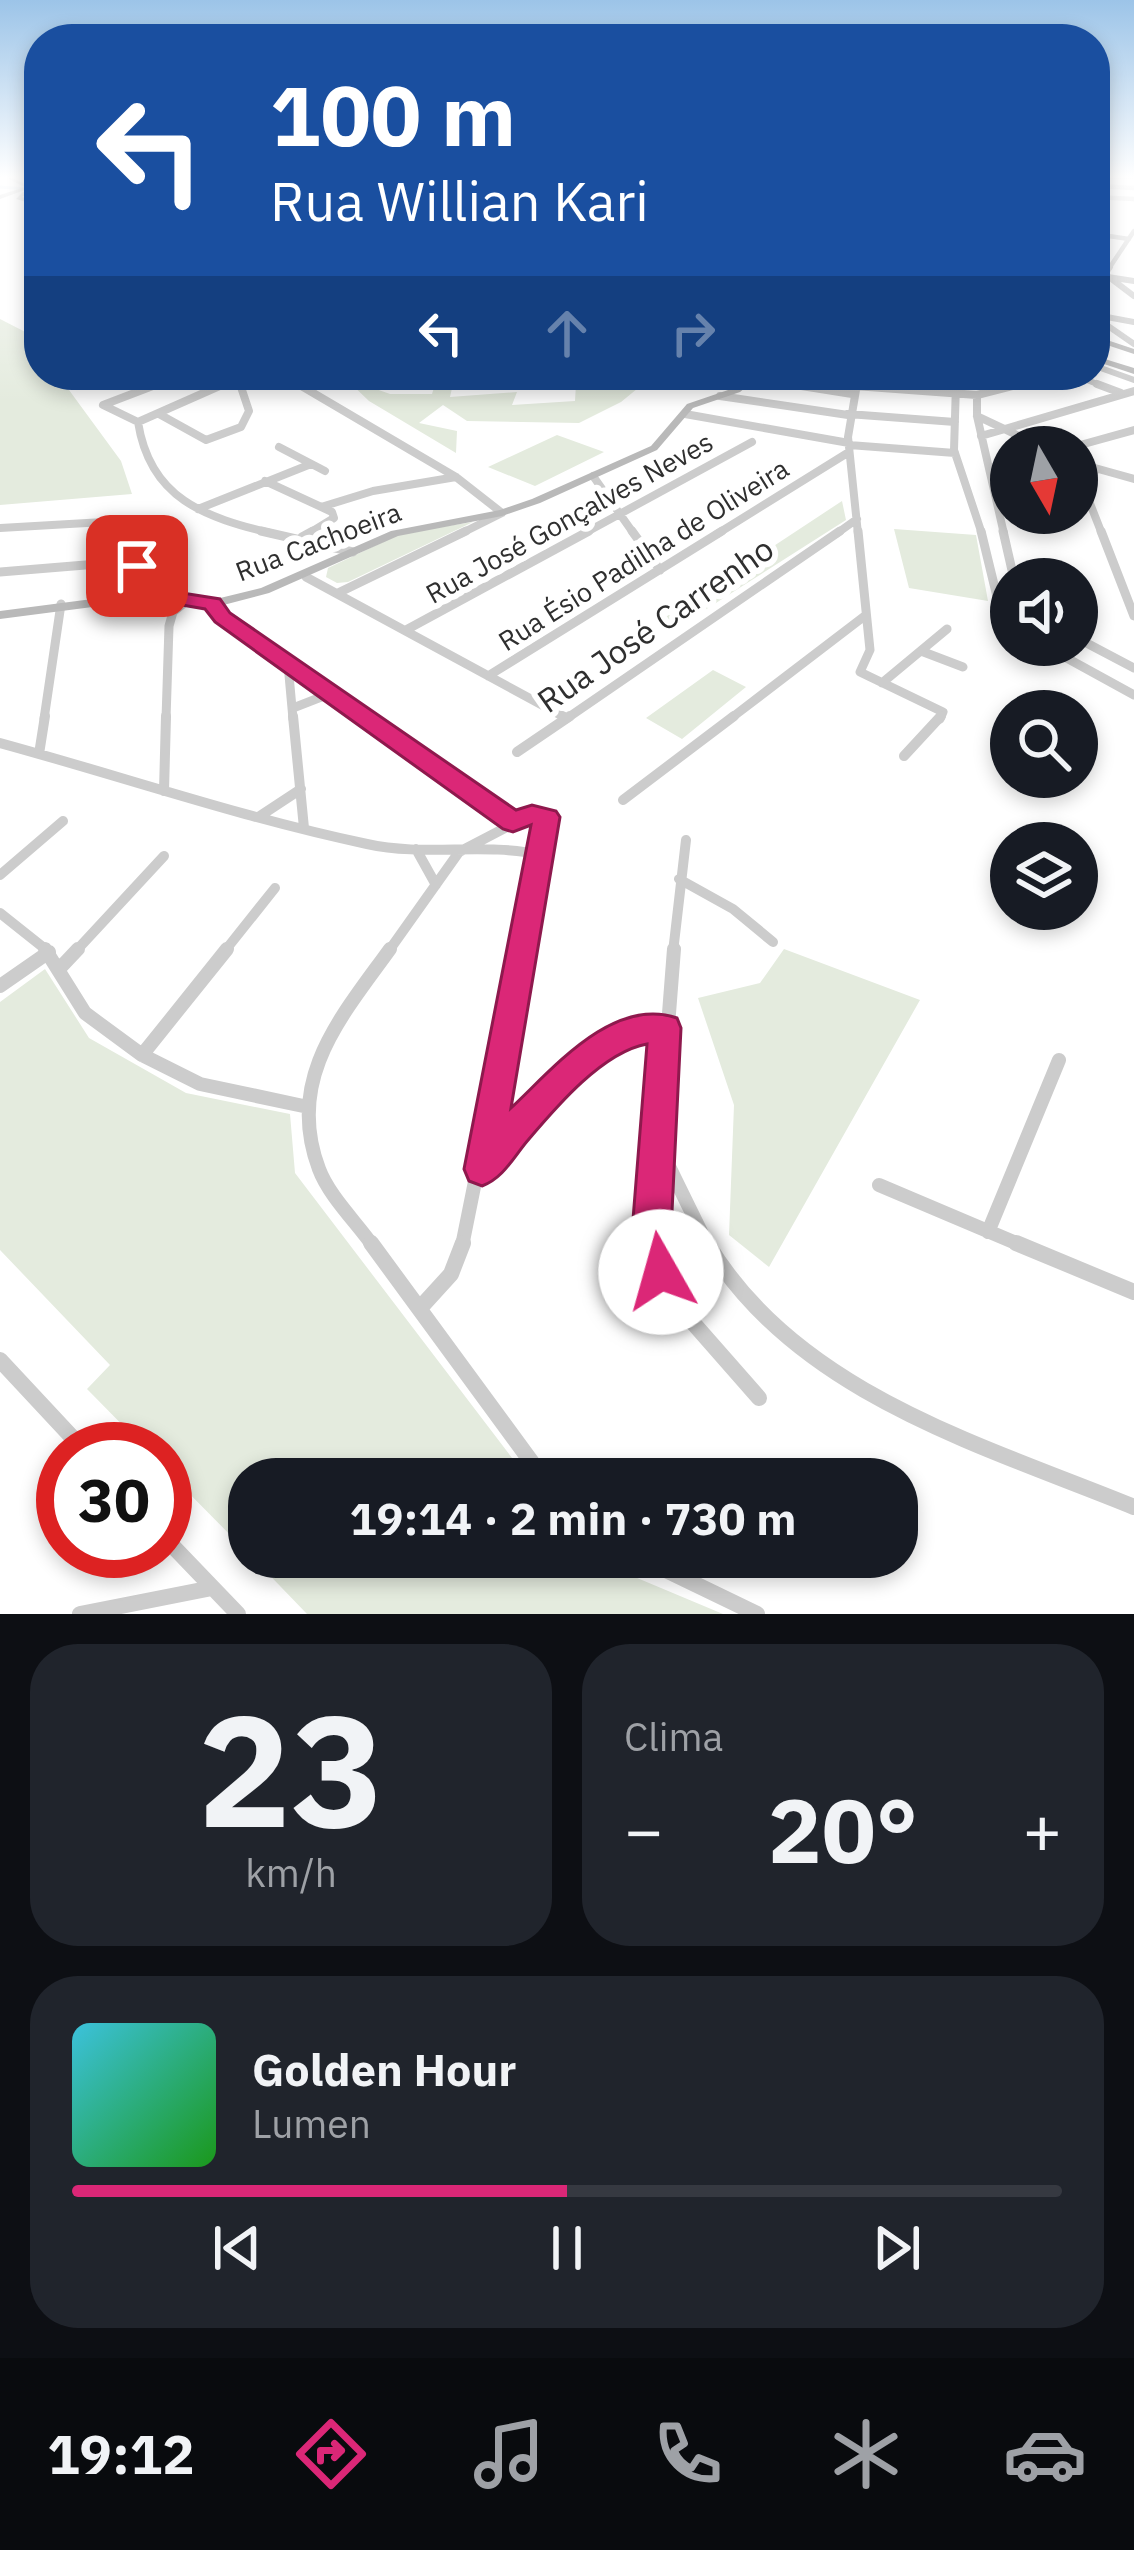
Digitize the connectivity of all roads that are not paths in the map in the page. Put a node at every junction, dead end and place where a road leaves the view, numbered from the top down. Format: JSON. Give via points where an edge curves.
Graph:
{"nodes":[{"id":1,"x":1110,"y":327,"type":"edge"},
{"id":2,"x":1125,"y":338,"type":"junction"},
{"id":3,"x":1110,"y":339,"type":"edge"},
{"id":4,"x":1134,"y":348,"type":"edge"},
{"id":5,"x":1110,"y":389,"type":"edge"},
{"id":6,"x":136,"y":390,"type":"edge"},
{"id":7,"x":210,"y":390,"type":"edge"},
{"id":8,"x":243,"y":390,"type":"edge"},
{"id":9,"x":308,"y":390,"type":"edge"},
{"id":10,"x":731,"y":390,"type":"edge"},
{"id":11,"x":853,"y":390,"type":"joint"},
{"id":12,"x":957,"y":390,"type":"edge"},
{"id":13,"x":996,"y":390,"type":"edge"},
{"id":14,"x":1134,"y":392,"type":"edge"},
{"id":15,"x":957,"y":393,"type":"junction"},
{"id":16,"x":1123,"y":394,"type":"junction"},
{"id":17,"x":977,"y":395,"type":"junction"},
{"id":18,"x":720,"y":396,"type":"junction"},
{"id":19,"x":159,"y":414,"type":"junction"},
{"id":20,"x":685,"y":414,"type":"junction"},
{"id":21,"x":848,"y":414,"type":"junction"},
{"id":22,"x":977,"y":416,"type":"junction"},
{"id":23,"x":138,"y":422,"type":"junction"},
{"id":24,"x":955,"y":422,"type":"junction"},
{"id":25,"x":994,"y":426,"type":"edge"},
{"id":26,"x":1004,"y":426,"type":"edge"},
{"id":27,"x":1134,"y":430,"type":"edge"},
{"id":28,"x":990,"y":432,"type":"edge"},
{"id":29,"x":981,"y":436,"type":"junction"},
{"id":30,"x":1098,"y":440,"type":"edge"},
{"id":31,"x":752,"y":442,"type":"dead end"},
{"id":32,"x":849,"y":446,"type":"junction"},
{"id":33,"x":279,"y":447,"type":"dead end"},
{"id":34,"x":955,"y":453,"type":"junction"},
{"id":35,"x":311,"y":464,"type":"junction"},
{"id":36,"x":820,"y":468,"type":"junction"},
{"id":37,"x":325,"y":471,"type":"dead end"},
{"id":38,"x":1098,"y":472,"type":"edge"},
{"id":39,"x":850,"y":473,"type":"junction"},
{"id":40,"x":456,"y":477,"type":"junction"},
{"id":41,"x":1134,"y":479,"type":"edge"},
{"id":42,"x":265,"y":481,"type":"junction"},
{"id":43,"x":595,"y":482,"type":"junction"},
{"id":44,"x":321,"y":507,"type":"junction"},
{"id":45,"x":198,"y":509,"type":"junction"},
{"id":46,"x":502,"y":513,"type":"junction"},
{"id":47,"x":620,"y":514,"type":"junction"},
{"id":48,"x":857,"y":519,"type":"junction"},
{"id":49,"x":442,"y":524,"type":"junction"},
{"id":50,"x":1098,"y":524,"type":"edge"},
{"id":51,"x":0,"y":528,"type":"edge"},
{"id":52,"x":302,"y":537,"type":"junction"},
{"id":53,"x":450,"y":537,"type":"junction"},
{"id":54,"x":824,"y":540,"type":"junction"},
{"id":55,"x":860,"y":550,"type":"junction"},
{"id":56,"x":353,"y":552,"type":"junction"},
{"id":57,"x":1009,"y":558,"type":"edge"},
{"id":58,"x":135,"y":564,"type":"junction"},
{"id":59,"x":990,"y":568,"type":"edge"},
{"id":60,"x":660,"y":570,"type":"junction"},
{"id":61,"x":0,"y":572,"type":"edge"},
{"id":62,"x":306,"y":577,"type":"junction"},
{"id":63,"x":338,"y":593,"type":"junction"},
{"id":64,"x":154,"y":595,"type":"junction"},
{"id":65,"x":133,"y":596,"type":"junction"},
{"id":66,"x":188,"y":600,"type":"junction"},
{"id":67,"x":61,"y":604,"type":"junction"},
{"id":68,"x":212,"y":604,"type":"junction"},
{"id":69,"x":0,"y":615,"type":"edge"},
{"id":70,"x":866,"y":615,"type":"junction"},
{"id":71,"x":1134,"y":616,"type":"edge"},
{"id":72,"x":947,"y":629,"type":"dead end"},
{"id":73,"x":406,"y":630,"type":"junction"},
{"id":74,"x":1098,"y":650,"type":"edge"},
{"id":75,"x":921,"y":651,"type":"junction"},
{"id":76,"x":1134,"y":657,"type":"edge"},
{"id":77,"x":1119,"y":661,"type":"junction"},
{"id":78,"x":288,"y":664,"type":"junction"},
{"id":79,"x":1081,"y":666,"type":"edge"},
{"id":80,"x":962,"y":667,"type":"dead end"},
{"id":81,"x":1134,"y":668,"type":"edge"},
{"id":82,"x":488,"y":676,"type":"junction"},
{"id":83,"x":882,"y":683,"type":"junction"},
{"id":84,"x":330,"y":694,"type":"junction"},
{"id":85,"x":1134,"y":695,"type":"edge"},
{"id":86,"x":293,"y":708,"type":"junction"},
{"id":87,"x":566,"y":718,"type":"junction"},
{"id":88,"x":0,"y":743,"type":"edge"},
{"id":89,"x":518,"y":752,"type":"dead end"},
{"id":90,"x":39,"y":754,"type":"junction"},
{"id":91,"x":904,"y":755,"type":"dead end"},
{"id":92,"x":301,"y":789,"type":"junction"},
{"id":93,"x":164,"y":791,"type":"junction"},
{"id":94,"x":623,"y":800,"type":"dead end"},
{"id":95,"x":260,"y":816,"type":"junction"},
{"id":96,"x":62,"y":821,"type":"dead end"},
{"id":97,"x":513,"y":822,"type":"junction"},
{"id":98,"x":304,"y":828,"type":"junction"},
{"id":99,"x":686,"y":840,"type":"dead end"},
{"id":100,"x":416,"y":849,"type":"junction"},
{"id":101,"x":459,"y":852,"type":"junction"},
{"id":102,"x":541,"y":855,"type":"junction"},
{"id":103,"x":164,"y":856,"type":"dead end"},
{"id":104,"x":0,"y":875,"type":"edge"},
{"id":105,"x":679,"y":879,"type":"junction"},
{"id":106,"x":436,"y":885,"type":"junction"},
{"id":107,"x":275,"y":889,"type":"dead end"},
{"id":108,"x":0,"y":913,"type":"edge"},
{"id":109,"x":773,"y":942,"type":"dead end"},
{"id":110,"x":49,"y":952,"type":"junction"},
{"id":111,"x":61,"y":967,"type":"junction"},
{"id":112,"x":0,"y":986,"type":"edge"},
{"id":113,"x":665,"y":1028,"type":"junction"},
{"id":114,"x":142,"y":1054,"type":"junction"},
{"id":115,"x":1059,"y":1060,"type":"dead end"},
{"id":116,"x":308,"y":1107,"type":"junction"},
{"id":117,"x":661,"y":1150,"type":"junction"},
{"id":118,"x":482,"y":1169,"type":"junction"},
{"id":119,"x":879,"y":1185,"type":"dead end"},
{"id":120,"x":988,"y":1232,"type":"junction"},
{"id":121,"x":1134,"y":1292,"type":"edge"},
{"id":122,"x":422,"y":1307,"type":"junction"},
{"id":123,"x":0,"y":1360,"type":"edge"},
{"id":124,"x":759,"y":1398,"type":"dead end"},
{"id":125,"x":58,"y":1422,"type":"edge"},
{"id":126,"x":529,"y":1458,"type":"edge"},
{"id":127,"x":1134,"y":1507,"type":"edge"},
{"id":128,"x":192,"y":1567,"type":"edge"},
{"id":129,"x":682,"y":1578,"type":"edge"},
{"id":130,"x":212,"y":1588,"type":"junction"},
{"id":131,"x":80,"y":1614,"type":"edge"},
{"id":132,"x":238,"y":1614,"type":"edge"},
{"id":133,"x":757,"y":1614,"type":"edge"}],
"edges":[{"from":1,"to":2,"type":"street"},
{"from":2,"to":3,"type":"street"},
{"from":2,"to":4,"type":"street"},
{"from":5,"to":16,"type":"street"},
{"from":6,"to":23,"type":"street","via":[[103,405]]},
{"from":7,"to":19,"type":"street"},
{"from":8,"to":19,"type":"street","via":[[247,420],[206,440]]},
{"from":9,"to":40,"type":"street"},
{"from":10,"to":18,"type":"main road","name":"Rua Cachoeira"},
{"from":11,"to":15,"type":"street"},
{"from":11,"to":21,"type":"street"},
{"from":12,"to":15,"type":"street"},
{"from":13,"to":17,"type":"street"},
{"from":14,"to":16,"type":"street"},
{"from":15,"to":17,"type":"street"},
{"from":15,"to":24,"type":"street"},
{"from":16,"to":26,"type":"street"},
{"from":17,"to":22,"type":"street"},
{"from":18,"to":20,"type":"main road","name":"Rua Cachoeira"},
{"from":18,"to":21,"type":"street"},
{"from":19,"to":23,"type":"street"},
{"from":20,"to":32,"type":"street"},
{"from":20,"to":43,"type":"main road","name":"Rua Cachoeira","via":[[662,443]]},
{"from":21,"to":24,"type":"street"},
{"from":21,"to":32,"type":"street"},
{"from":22,"to":25,"type":"street"},
{"from":22,"to":29,"type":"street"},
{"from":23,"to":45,"type":"street","via":[[142,458]]},
{"from":24,"to":34,"type":"street"},
{"from":27,"to":30,"type":"street"},
{"from":28,"to":29,"type":"street"},
{"from":29,"to":57,"type":"street"},
{"from":31,"to":47,"type":"street","name":"Rua José Gonçalves Neves"},
{"from":32,"to":34,"type":"street"},
{"from":32,"to":36,"type":"street","name":"Rua Ésio Padilha de Oliveira"},
{"from":32,"to":39,"type":"street"},
{"from":33,"to":35,"type":"street"},
{"from":34,"to":59,"type":"street"},
{"from":35,"to":37,"type":"street"},
{"from":35,"to":42,"type":"street"},
{"from":36,"to":39,"type":"street","name":"Rua Ésio Padilha de Oliveira"},
{"from":36,"to":60,"type":"street","name":"Rua Ésio Padilha de Oliveira"},
{"from":38,"to":41,"type":"street"},
{"from":39,"to":48,"type":"street"},
{"from":40,"to":44,"type":"street"},
{"from":40,"to":46,"type":"street"},
{"from":42,"to":44,"type":"street"},
{"from":42,"to":45,"type":"street"},
{"from":43,"to":46,"type":"main road","name":"Rua Cachoeira"},
{"from":43,"to":47,"type":"street"},
{"from":44,"to":52,"type":"street","via":[[334,518]]},
{"from":45,"to":52,"type":"street"},
{"from":46,"to":49,"type":"main road","name":"Rua Cachoeira"},
{"from":46,"to":53,"type":"street"},
{"from":47,"to":60,"type":"street"},
{"from":47,"to":73,"type":"street","name":"Rua José Gonçalves Neves"},
{"from":48,"to":54,"type":"street","name":"Rua José Carrenho"},
{"from":48,"to":55,"type":"street"},
{"from":49,"to":53,"type":"main road"},
{"from":49,"to":56,"type":"main road","name":"Rua Cachoeira","via":[[395,532]]},
{"from":50,"to":71,"type":"street"},
{"from":51,"to":58,"type":"street","via":[[104,522]]},
{"from":52,"to":56,"type":"street"},
{"from":53,"to":63,"type":"street"},
{"from":54,"to":55,"type":"street","name":"Rua José Carrenho"},
{"from":54,"to":87,"type":"street","name":"Rua José Carrenho"},
{"from":55,"to":70,"type":"street"},
{"from":56,"to":62,"type":"main road","name":"Rua Cachoeira"},
{"from":58,"to":61,"type":"street"},
{"from":58,"to":64,"type":"street"},
{"from":58,"to":65,"type":"street"},
{"from":60,"to":82,"type":"street","name":"Rua Ésio Padilha de Oliveira"},
{"from":62,"to":63,"type":"street"},
{"from":62,"to":68,"type":"main road","name":"Rua Cachoeira"},
{"from":63,"to":73,"type":"street"},
{"from":64,"to":65,"type":"main road","name":"Rua Cachoeira"},
{"from":64,"to":66,"type":"main road","name":"Rua Cachoeira"},
{"from":65,"to":67,"type":"main road","name":"Rua Cachoeira"},
{"from":66,"to":68,"type":"main road","name":"Rua Cachoeira"},
{"from":66,"to":93,"type":"street","via":[[169,626]]},
{"from":67,"to":69,"type":"main road","name":"Rua Cachoeira"},
{"from":67,"to":90,"type":"street"},
{"from":68,"to":78,"type":"street"},
{"from":70,"to":83,"type":"street","via":[[870,650],[860,672]]},
{"from":70,"to":94,"type":"street"},
{"from":72,"to":75,"type":"street"},
{"from":73,"to":82,"type":"street"},
{"from":74,"to":77,"type":"street"},
{"from":75,"to":80,"type":"street"},
{"from":75,"to":83,"type":"street"},
{"from":76,"to":77,"type":"street"},
{"from":77,"to":81,"type":"street"},
{"from":78,"to":84,"type":"street"},
{"from":78,"to":86,"type":"street"},
{"from":79,"to":85,"type":"street"},
{"from":82,"to":87,"type":"street"},
{"from":83,"to":91,"type":"street","via":[[943,712]]},
{"from":84,"to":86,"type":"street"},
{"from":84,"to":97,"type":"street"},
{"from":86,"to":92,"type":"street"},
{"from":87,"to":89,"type":"street","name":"Rua José Carrenho"},
{"from":88,"to":90,"type":"street"},
{"from":90,"to":93,"type":"street"},
{"from":92,"to":95,"type":"street"},
{"from":92,"to":98,"type":"street"},
{"from":93,"to":95,"type":"street"},
{"from":95,"to":98,"type":"street"},
{"from":96,"to":104,"type":"street"},
{"from":97,"to":101,"type":"street"},
{"from":97,"to":102,"type":"street","via":[[532,814],[549,822]]},
{"from":98,"to":100,"type":"street"},
{"from":99,"to":105,"type":"street"},
{"from":100,"to":101,"type":"street"},
{"from":100,"to":106,"type":"street"},
{"from":101,"to":102,"type":"street","via":[[500,846]]},
{"from":101,"to":106,"type":"street"},
{"from":102,"to":118,"type":"street"},
{"from":103,"to":111,"type":"street"},
{"from":105,"to":109,"type":"street"},
{"from":105,"to":113,"type":"street"},
{"from":106,"to":116,"type":"street","via":[[329,1034]]},
{"from":107,"to":114,"type":"street"},
{"from":108,"to":110,"type":"street"},
{"from":110,"to":111,"type":"street"},
{"from":110,"to":112,"type":"street"},
{"from":111,"to":114,"type":"street","via":[[85,1012]]},
{"from":113,"to":117,"type":"street"},
{"from":113,"to":118,"type":"street","via":[[626,1034],[596,1051]]},
{"from":114,"to":116,"type":"street","via":[[200,1084]]},
{"from":115,"to":120,"type":"street"},
{"from":116,"to":122,"type":"street","via":[[319,1171]]},
{"from":117,"to":124,"type":"street","via":[[652,1232],[661,1272],[674,1300]]},
{"from":117,"to":127,"type":"street","via":[[705,1244],[738,1289],[825,1367]]},
{"from":118,"to":122,"type":"street","via":[[460,1254]]},
{"from":119,"to":120,"type":"street"},
{"from":120,"to":121,"type":"street"},
{"from":122,"to":126,"type":"street"},
{"from":123,"to":125,"type":"street"},
{"from":128,"to":130,"type":"street"},
{"from":129,"to":133,"type":"street"},
{"from":130,"to":131,"type":"street"},
{"from":130,"to":132,"type":"street"}]}
